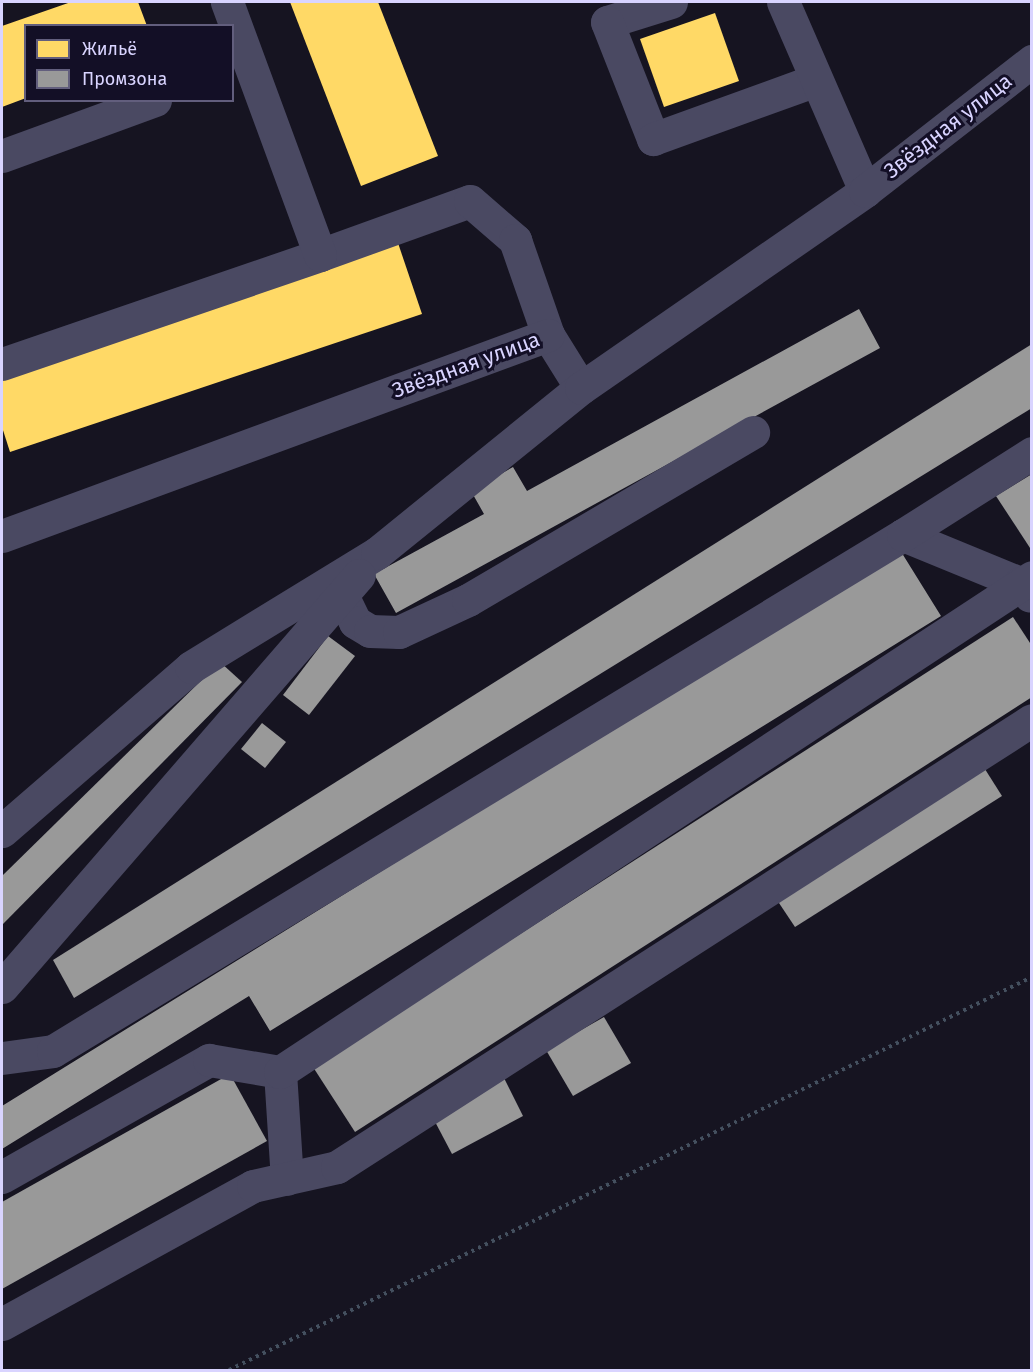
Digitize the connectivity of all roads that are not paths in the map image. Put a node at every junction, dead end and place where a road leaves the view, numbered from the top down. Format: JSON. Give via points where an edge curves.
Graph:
{"nodes":[{"id":1,"x":227,"y":2,"type":"edge"},
{"id":2,"x":671,"y":2,"type":"edge"},
{"id":3,"x":783,"y":2,"type":"edge"},
{"id":4,"x":232,"y":24,"type":"edge"},
{"id":5,"x":234,"y":33,"type":"edge"},
{"id":6,"x":1032,"y":61,"type":"edge"},
{"id":7,"x":242,"y":69,"type":"edge"},
{"id":8,"x":816,"y":80,"type":"junction"},
{"id":9,"x":150,"y":102,"type":"edge"},
{"id":10,"x":2,"y":156,"type":"edge"},
{"id":11,"x":865,"y":191,"type":"junction"},
{"id":12,"x":320,"y":255,"type":"junction"},
{"id":13,"x":548,"y":335,"type":"junction"},
{"id":14,"x":2,"y":364,"type":"edge"},
{"id":15,"x":581,"y":388,"type":"junction"},
{"id":16,"x":753,"y":432,"type":"dead end"},
{"id":17,"x":1032,"y":453,"type":"edge"},
{"id":18,"x":2,"y":536,"type":"edge"},
{"id":19,"x":903,"y":536,"type":"junction"},
{"id":20,"x":377,"y":553,"type":"junction"},
{"id":21,"x":1028,"y":586,"type":"edge"},
{"id":22,"x":342,"y":595,"type":"junction"},
{"id":23,"x":1032,"y":720,"type":"edge"},
{"id":24,"x":2,"y":831,"type":"edge"},
{"id":25,"x":2,"y":987,"type":"edge"},
{"id":26,"x":2,"y":1058,"type":"edge"},
{"id":27,"x":280,"y":1072,"type":"junction"},
{"id":28,"x":2,"y":1177,"type":"edge"},
{"id":29,"x":287,"y":1179,"type":"junction"},
{"id":30,"x":2,"y":1324,"type":"edge"}],
"edges":[{"from":1,"to":4,"type":"street"},
{"from":2,"to":8,"type":"street","via":[[607,22],[653,139]]},
{"from":3,"to":8,"type":"street","name":"Звёздная улица"},
{"from":5,"to":7,"type":"street"},
{"from":6,"to":11,"type":"street","name":"Звёздная улица"},
{"from":7,"to":12,"type":"street"},
{"from":8,"to":11,"type":"street","name":"Звёздная улица"},
{"from":9,"to":10,"type":"street"},
{"from":11,"to":15,"type":"street","name":"Звёздная улица"},
{"from":12,"to":13,"type":"street","via":[[470,201],[515,240]]},
{"from":12,"to":14,"type":"street"},
{"from":13,"to":15,"type":"street","name":"Звёздная улица"},
{"from":13,"to":18,"type":"street","name":"Звёздная улица"},
{"from":15,"to":20,"type":"street"},
{"from":16,"to":22,"type":"street","via":[[468,600],[399,632],[370,631],[355,622]]},
{"from":17,"to":19,"type":"street"},
{"from":19,"to":21,"type":"street"},
{"from":19,"to":26,"type":"street","via":[[53,1051]]},
{"from":20,"to":22,"type":"street"},
{"from":20,"to":24,"type":"street","via":[[191,668]]},
{"from":21,"to":27,"type":"street"},
{"from":22,"to":25,"type":"street"},
{"from":23,"to":29,"type":"street","via":[[336,1167]]},
{"from":27,"to":28,"type":"street","via":[[209,1060]]},
{"from":27,"to":29,"type":"street"},
{"from":29,"to":30,"type":"street","via":[[253,1186]]}]}
